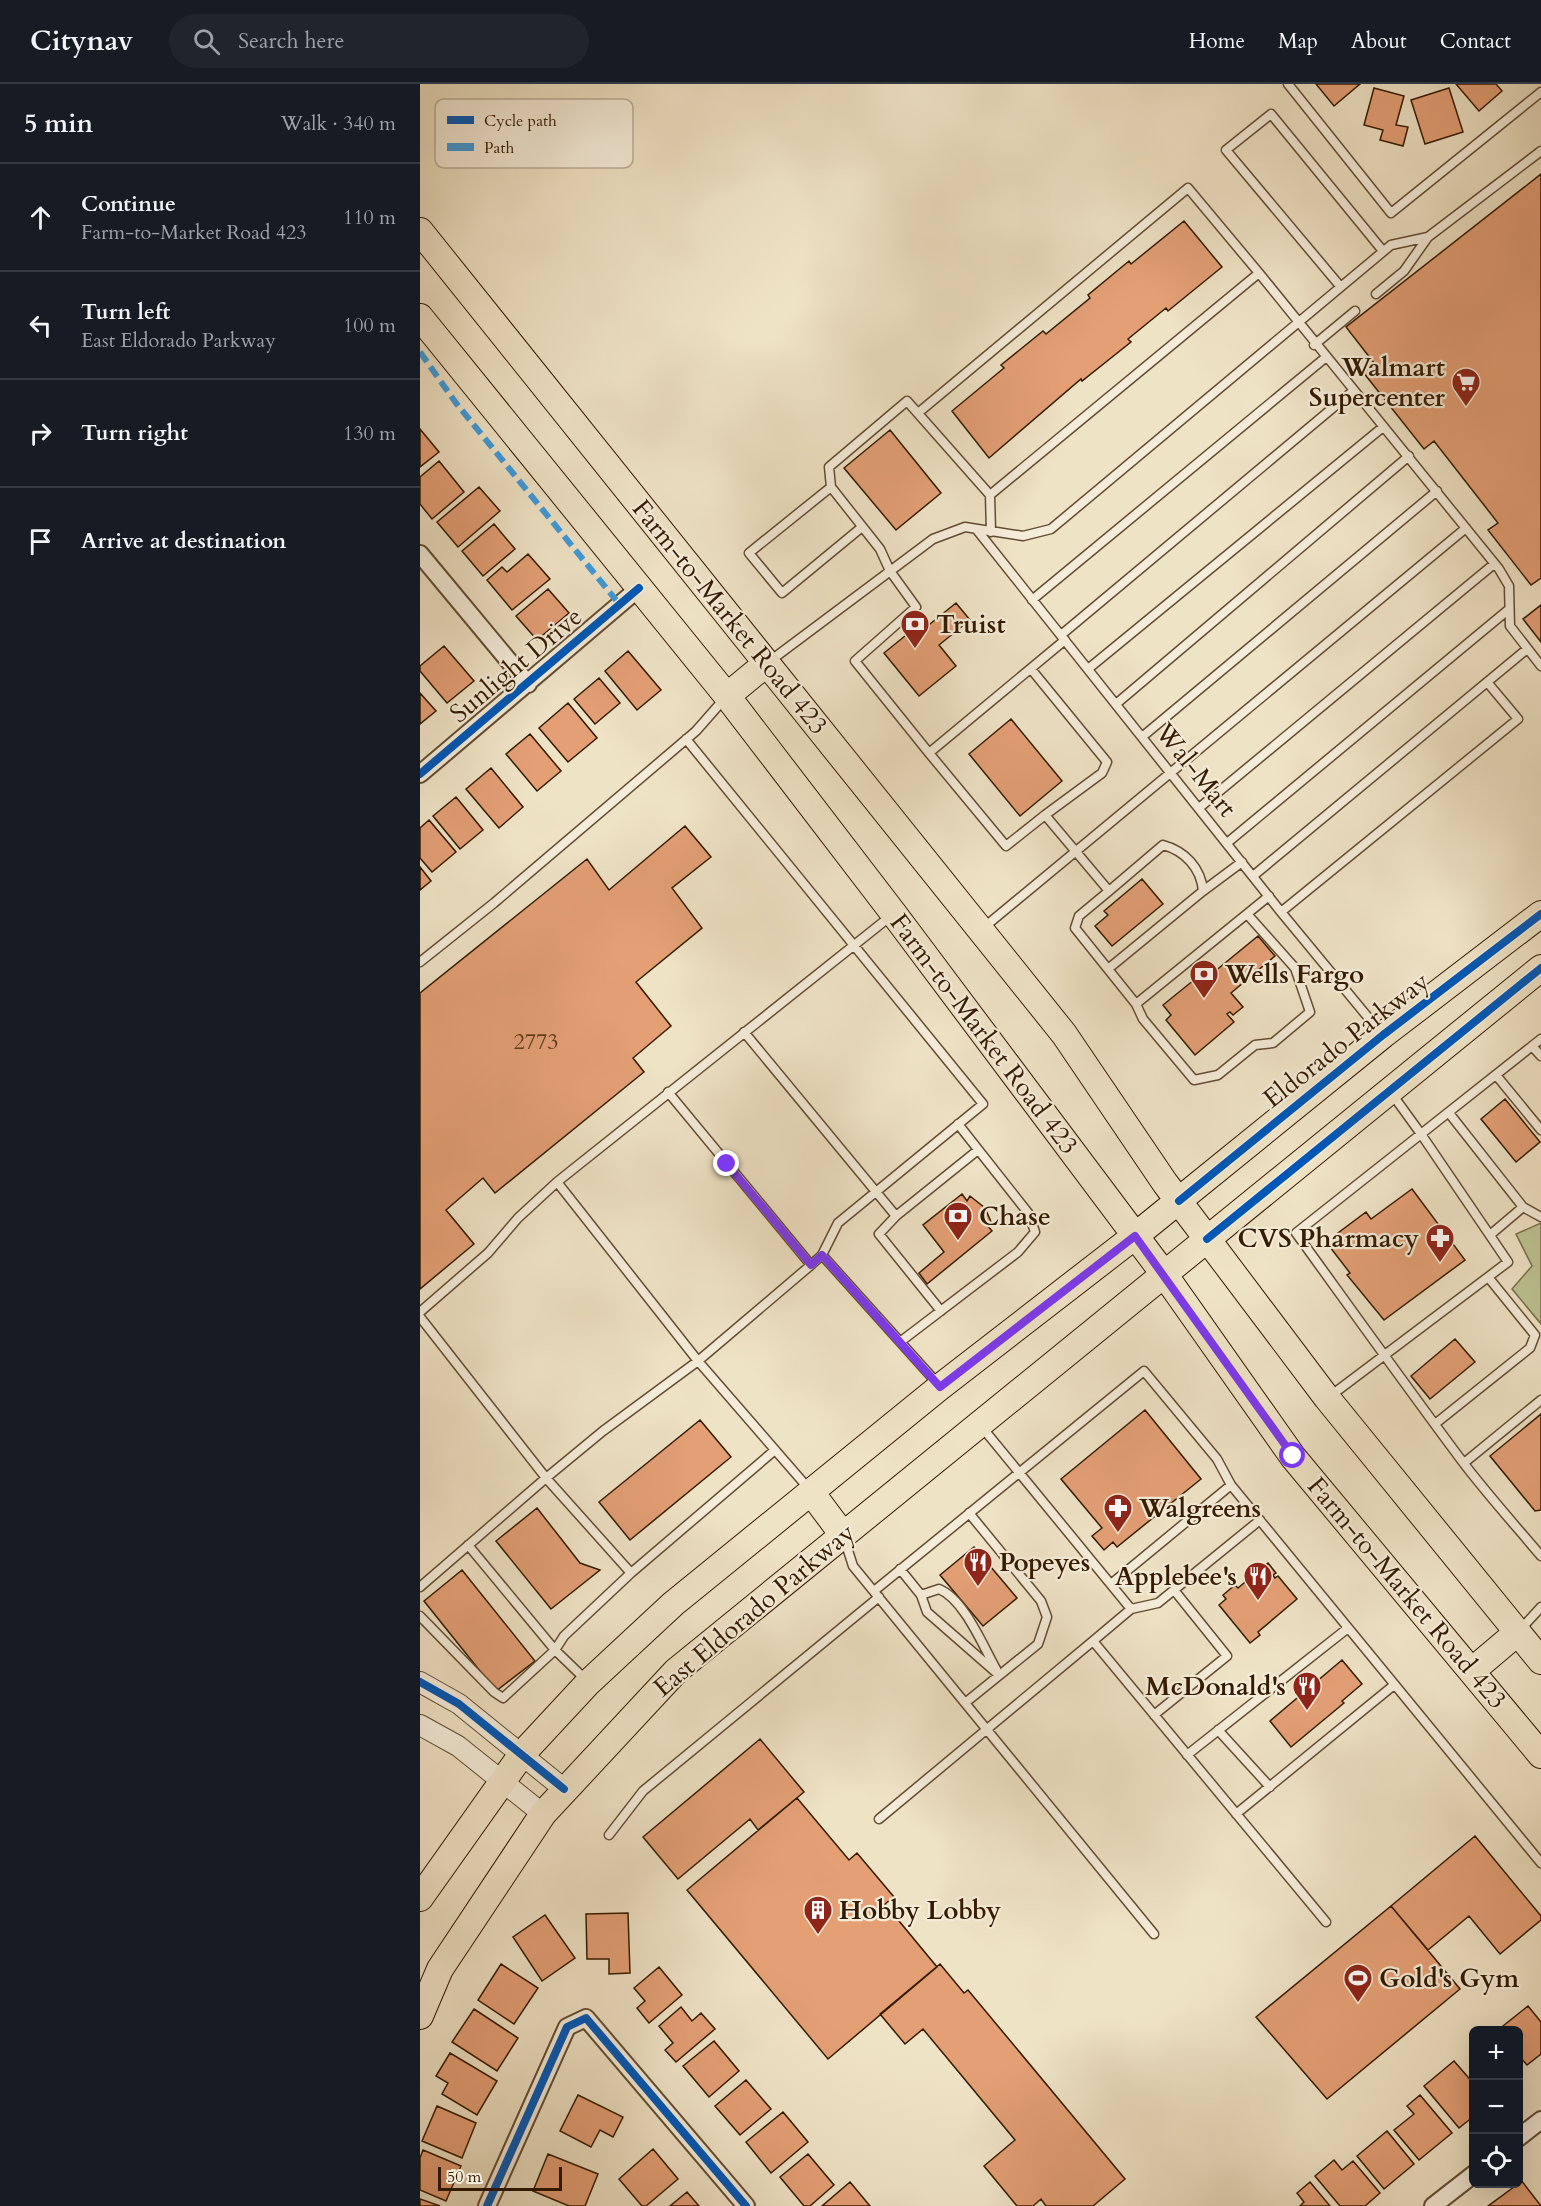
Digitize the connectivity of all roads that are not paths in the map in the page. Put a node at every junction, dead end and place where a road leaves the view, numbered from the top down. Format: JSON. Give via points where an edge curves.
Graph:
{"nodes":[{"id":1,"x":1288,"y":84,"type":"edge"},
{"id":2,"x":1541,"y":92,"type":"edge"},
{"id":3,"x":1541,"y":151,"type":"edge"},
{"id":4,"x":420,"y":231,"type":"edge"},
{"id":5,"x":1428,"y":237,"type":"junction"},
{"id":6,"x":1383,"y":251,"type":"junction"},
{"id":7,"x":1258,"y":273,"type":"junction"},
{"id":8,"x":1340,"y":286,"type":"junction"},
{"id":9,"x":1376,"y":294,"type":"dead end"},
{"id":10,"x":1355,"y":311,"type":"dead end"},
{"id":11,"x":420,"y":317,"type":"edge"},
{"id":12,"x":1296,"y":322,"type":"junction"},
{"id":13,"x":1314,"y":345,"type":"junction"},
{"id":14,"x":1325,"y":358,"type":"junction"},
{"id":15,"x":1353,"y":391,"type":"junction"},
{"id":16,"x":918,"y":413,"type":"junction"},
{"id":17,"x":1383,"y":426,"type":"junction"},
{"id":18,"x":1409,"y":456,"type":"junction"},
{"id":19,"x":831,"y":487,"type":"junction"},
{"id":20,"x":1437,"y":491,"type":"junction"},
{"id":21,"x":990,"y":495,"type":"junction"},
{"id":22,"x":862,"y":527,"type":"junction"},
{"id":23,"x":1466,"y":528,"type":"junction"},
{"id":24,"x":976,"y":530,"type":"junction"},
{"id":25,"x":991,"y":532,"type":"junction"},
{"id":26,"x":420,"y":554,"type":"edge"},
{"id":27,"x":1494,"y":564,"type":"junction"},
{"id":28,"x":890,"y":571,"type":"junction"},
{"id":29,"x":639,"y":588,"type":"junction"},
{"id":30,"x":1032,"y":600,"type":"junction"},
{"id":31,"x":1508,"y":610,"type":"junction"},
{"id":32,"x":1063,"y":638,"type":"junction"},
{"id":33,"x":1527,"y":649,"type":"junction"},
{"id":34,"x":767,"y":663,"type":"junction"},
{"id":35,"x":1541,"y":666,"type":"edge"},
{"id":36,"x":1031,"y":669,"type":"junction"},
{"id":37,"x":1088,"y":669,"type":"junction"},
{"id":38,"x":1487,"y":682,"type":"junction"},
{"id":39,"x":528,"y":684,"type":"junction"},
{"id":40,"x":727,"y":696,"type":"junction"},
{"id":41,"x":1116,"y":704,"type":"junction"},
{"id":42,"x":1142,"y":737,"type":"junction"},
{"id":43,"x":686,"y":739,"type":"junction"},
{"id":44,"x":929,"y":753,"type":"junction"},
{"id":45,"x":1171,"y":773,"type":"junction"},
{"id":46,"x":420,"y":774,"type":"edge"},
{"id":47,"x":1199,"y":808,"type":"junction"},
{"id":48,"x":1045,"y":815,"type":"junction"},
{"id":49,"x":1227,"y":843,"type":"junction"},
{"id":50,"x":1074,"y":852,"type":"junction"},
{"id":51,"x":1242,"y":862,"type":"junction"},
{"id":52,"x":1252,"y":876,"type":"junction"},
{"id":53,"x":1109,"y":891,"type":"junction"},
{"id":54,"x":1203,"y":891,"type":"junction"},
{"id":55,"x":1269,"y":896,"type":"junction"},
{"id":56,"x":1281,"y":912,"type":"junction"},
{"id":57,"x":894,"y":914,"type":"junction"},
{"id":58,"x":1247,"y":914,"type":"junction"},
{"id":59,"x":1541,"y":914,"type":"edge"},
{"id":60,"x":981,"y":929,"type":"junction"},
{"id":61,"x":855,"y":945,"type":"junction"},
{"id":62,"x":420,"y":962,"type":"edge"},
{"id":63,"x":1541,"y":968,"type":"edge"},
{"id":64,"x":1108,"y":969,"type":"junction"},
{"id":65,"x":1136,"y":1004,"type":"junction"},
{"id":66,"x":744,"y":1032,"type":"junction"},
{"id":67,"x":1383,"y":1035,"type":"junction"},
{"id":68,"x":1541,"y":1039,"type":"edge"},
{"id":69,"x":1532,"y":1046,"type":"junction"},
{"id":70,"x":1541,"y":1056,"type":"edge"},
{"id":71,"x":1496,"y":1075,"type":"junction"},
{"id":72,"x":1390,"y":1091,"type":"junction"},
{"id":73,"x":668,"y":1092,"type":"junction"},
{"id":74,"x":1449,"y":1113,"type":"junction"},
{"id":75,"x":958,"y":1124,"type":"junction"},
{"id":76,"x":1541,"y":1130,"type":"edge"},
{"id":77,"x":1420,"y":1134,"type":"junction"},
{"id":78,"x":978,"y":1150,"type":"junction"},
{"id":79,"x":557,"y":1182,"type":"junction"},
{"id":80,"x":875,"y":1192,"type":"junction"},
{"id":81,"x":1179,"y":1201,"type":"junction"},
{"id":82,"x":1523,"y":1208,"type":"junction"},
{"id":83,"x":896,"y":1216,"type":"junction"},
{"id":84,"x":1541,"y":1217,"type":"edge"},
{"id":85,"x":1490,"y":1235,"type":"junction"},
{"id":86,"x":1135,"y":1236,"type":"junction"},
{"id":87,"x":1207,"y":1239,"type":"junction"},
{"id":88,"x":822,"y":1255,"type":"junction"},
{"id":89,"x":811,"y":1265,"type":"junction"},
{"id":90,"x":1164,"y":1274,"type":"junction"},
{"id":91,"x":1488,"y":1277,"type":"junction"},
{"id":92,"x":941,"y":1311,"type":"junction"},
{"id":93,"x":420,"y":1312,"type":"edge"},
{"id":94,"x":420,"y":1317,"type":"edge"},
{"id":95,"x":900,"y":1342,"type":"junction"},
{"id":96,"x":1384,"y":1353,"type":"junction"},
{"id":97,"x":698,"y":1361,"type":"junction"},
{"id":98,"x":940,"y":1387,"type":"junction"},
{"id":99,"x":1327,"y":1398,"type":"junction"},
{"id":100,"x":1541,"y":1400,"type":"edge"},
{"id":101,"x":980,"y":1424,"type":"junction"},
{"id":102,"x":1435,"y":1424,"type":"junction"},
{"id":103,"x":775,"y":1450,"type":"junction"},
{"id":104,"x":1464,"y":1463,"type":"junction"},
{"id":105,"x":1019,"y":1472,"type":"junction"},
{"id":106,"x":546,"y":1478,"type":"junction"},
{"id":107,"x":1231,"y":1485,"type":"junction"},
{"id":108,"x":811,"y":1492,"type":"junction"},
{"id":109,"x":969,"y":1514,"type":"junction"},
{"id":110,"x":1260,"y":1520,"type":"junction"},
{"id":111,"x":843,"y":1535,"type":"junction"},
{"id":112,"x":468,"y":1545,"type":"junction"},
{"id":113,"x":1541,"y":1556,"type":"edge"},
{"id":114,"x":900,"y":1569,"type":"junction"},
{"id":115,"x":631,"y":1573,"type":"junction"},
{"id":116,"x":1111,"y":1584,"type":"junction"},
{"id":117,"x":420,"y":1587,"type":"edge"},
{"id":118,"x":1174,"y":1590,"type":"junction"},
{"id":119,"x":876,"y":1594,"type":"junction"},
{"id":120,"x":921,"y":1595,"type":"junction"},
{"id":121,"x":1541,"y":1607,"type":"edge"},
{"id":122,"x":1131,"y":1609,"type":"junction"},
{"id":123,"x":420,"y":1616,"type":"edge"},
{"id":124,"x":1348,"y":1628,"type":"junction"},
{"id":125,"x":1518,"y":1632,"type":"junction"},
{"id":126,"x":1093,"y":1641,"type":"junction"},
{"id":127,"x":555,"y":1650,"type":"junction"},
{"id":128,"x":1541,"y":1662,"type":"edge"},
{"id":129,"x":1473,"y":1670,"type":"junction"},
{"id":130,"x":999,"y":1675,"type":"junction"},
{"id":131,"x":420,"y":1682,"type":"edge"},
{"id":132,"x":588,"y":1683,"type":"junction"},
{"id":133,"x":1394,"y":1685,"type":"junction"},
{"id":134,"x":965,"y":1703,"type":"junction"},
{"id":135,"x":1154,"y":1715,"type":"junction"},
{"id":136,"x":420,"y":1725,"type":"edge"},
{"id":137,"x":986,"y":1730,"type":"junction"},
{"id":138,"x":1218,"y":1730,"type":"junction"},
{"id":139,"x":522,"y":1754,"type":"junction"},
{"id":140,"x":1187,"y":1755,"type":"junction"},
{"id":141,"x":1541,"y":1755,"type":"edge"},
{"id":142,"x":500,"y":1782,"type":"junction"},
{"id":143,"x":1270,"y":1787,"type":"junction"},
{"id":144,"x":564,"y":1789,"type":"junction"},
{"id":145,"x":543,"y":1814,"type":"junction"},
{"id":146,"x":1236,"y":1814,"type":"junction"},
{"id":147,"x":879,"y":1819,"type":"dead end"},
{"id":148,"x":609,"y":1835,"type":"dead end"},
{"id":149,"x":1541,"y":1863,"type":"edge"},
{"id":150,"x":420,"y":1898,"type":"edge"},
{"id":151,"x":1326,"y":1922,"type":"dead end"},
{"id":152,"x":1154,"y":1934,"type":"dead end"},
{"id":153,"x":420,"y":2016,"type":"edge"},
{"id":154,"x":1541,"y":2120,"type":"edge"},
{"id":155,"x":1523,"y":2134,"type":"edge"},
{"id":156,"x":1469,"y":2177,"type":"edge"},
{"id":157,"x":487,"y":2206,"type":"edge"},
{"id":158,"x":746,"y":2206,"type":"edge"},
{"id":159,"x":1433,"y":2206,"type":"edge"}],
"edges":[{"from":1,"to":2,"type":"lane","via":[[1390,213]]},
{"from":3,"to":5,"type":"lane"},
{"from":4,"to":34,"type":"main road","name":"Farm-to-Market Road 423"},
{"from":5,"to":6,"type":"lane","via":[[1390,245]]},
{"from":5,"to":9,"type":"lane","via":[[1404,271]]},
{"from":6,"to":8,"type":"lane"},
{"from":6,"to":8,"type":"lane","via":[[1271,114],[1226,150]]},
{"from":7,"to":12,"type":"lane"},
{"from":7,"to":16,"type":"lane","via":[[1188,188]]},
{"from":7,"to":21,"type":"lane"},
{"from":8,"to":12,"type":"lane"},
{"from":10,"to":13,"type":"lane"},
{"from":11,"to":29,"type":"main road","name":"Farm-to-Market Road 423"},
{"from":12,"to":13,"type":"lane"},
{"from":12,"to":25,"type":"lane","via":[[1051,529],[1023,536]]},
{"from":13,"to":14,"type":"lane"},
{"from":14,"to":15,"type":"lane"},
{"from":14,"to":30,"type":"lane"},
{"from":15,"to":17,"type":"lane"},
{"from":15,"to":32,"type":"lane"},
{"from":16,"to":19,"type":"lane","via":[[907,401],[829,467]]},
{"from":16,"to":21,"type":"lane"},
{"from":17,"to":18,"type":"lane"},
{"from":17,"to":37,"type":"lane"},
{"from":18,"to":20,"type":"lane"},
{"from":18,"to":41,"type":"lane"},
{"from":19,"to":22,"type":"lane"},
{"from":19,"to":22,"type":"lane","via":[[749,553],[782,593]]},
{"from":20,"to":23,"type":"lane"},
{"from":20,"to":42,"type":"lane"},
{"from":21,"to":25,"type":"lane"},
{"from":22,"to":28,"type":"lane","via":[[880,549]]},
{"from":23,"to":27,"type":"lane"},
{"from":23,"to":45,"type":"lane"},
{"from":24,"to":25,"type":"lane"},
{"from":24,"to":28,"type":"lane","via":[[965,527],[933,539]]},
{"from":24,"to":30,"type":"lane","name":"Wal-Mart"},
{"from":26,"to":39,"type":"street"},
{"from":27,"to":31,"type":"lane","via":[[1509,586]]},
{"from":27,"to":47,"type":"lane"},
{"from":28,"to":34,"type":"lane"},
{"from":28,"to":44,"type":"lane","via":[[916,607],[855,661]]},
{"from":29,"to":39,"type":"street","name":"Sunlight Drive"},
{"from":29,"to":40,"type":"main road","name":"Farm-to-Market Road 423"},
{"from":30,"to":32,"type":"lane","name":"Wal-Mart"},
{"from":31,"to":33,"type":"lane","via":[[1514,634]]},
{"from":31,"to":49,"type":"lane"},
{"from":32,"to":36,"type":"lane"},
{"from":32,"to":37,"type":"lane","name":"Wal-Mart"},
{"from":33,"to":35,"type":"lane"},
{"from":33,"to":38,"type":"lane"},
{"from":34,"to":40,"type":"main road"},
{"from":34,"to":60,"type":"main road","name":"Farm-to-Market Road 423"},
{"from":36,"to":44,"type":"lane"},
{"from":36,"to":48,"type":"lane","via":[[1107,762],[1102,773]]},
{"from":37,"to":41,"type":"lane","name":"Wal-Mart"},
{"from":38,"to":52,"type":"lane"},
{"from":38,"to":56,"type":"lane","via":[[1518,719]]},
{"from":39,"to":46,"type":"street","name":"Sunlight Drive"},
{"from":40,"to":43,"type":"lane"},
{"from":40,"to":57,"type":"main road","name":"Farm-to-Market Road 423"},
{"from":41,"to":42,"type":"lane","name":"Wal-Mart"},
{"from":42,"to":45,"type":"lane","name":"Wal-Mart"},
{"from":43,"to":61,"type":"lane"},
{"from":43,"to":62,"type":"lane"},
{"from":44,"to":48,"type":"lane","via":[[1006,846]]},
{"from":45,"to":47,"type":"lane","name":"Wal-Mart"},
{"from":45,"to":50,"type":"lane"},
{"from":47,"to":49,"type":"lane","name":"Wal-Mart"},
{"from":48,"to":50,"type":"lane"},
{"from":49,"to":51,"type":"lane","name":"Wal-Mart"},
{"from":50,"to":53,"type":"lane"},
{"from":50,"to":60,"type":"lane"},
{"from":51,"to":52,"type":"lane","name":"Wal-Mart"},
{"from":51,"to":54,"type":"lane"},
{"from":52,"to":55,"type":"lane","name":"Wal-Mart"},
{"from":53,"to":54,"type":"lane","via":[[1163,845],[1179,849],[1201,875]]},
{"from":53,"to":64,"type":"lane","via":[[1079,916],[1075,928]]},
{"from":54,"to":64,"type":"lane"},
{"from":55,"to":56,"type":"lane","name":"Wal-Mart"},
{"from":55,"to":58,"type":"lane"},
{"from":56,"to":67,"type":"lane","name":"Wal-Mart"},
{"from":57,"to":61,"type":"lane"},
{"from":57,"to":86,"type":"main road","name":"Farm-to-Market Road 423"},
{"from":58,"to":65,"type":"lane"},
{"from":58,"to":65,"type":"lane","via":[[1295,968],[1310,1012],[1273,1043],[1255,1045],[1218,1075],[1194,1080],[1143,1019]]},
{"from":59,"to":67,"type":"main road","name":"Eldorado Parkway"},
{"from":60,"to":81,"type":"main road","name":"Farm-to-Market Road 423","via":[[1064,1034]]},
{"from":61,"to":66,"type":"lane"},
{"from":61,"to":75,"type":"lane","via":[[983,1104]]},
{"from":63,"to":72,"type":"main road"},
{"from":64,"to":65,"type":"lane"},
{"from":66,"to":73,"type":"lane"},
{"from":66,"to":80,"type":"lane"},
{"from":67,"to":81,"type":"main road","name":"Eldorado Parkway"},
{"from":68,"to":69,"type":"lane"},
{"from":69,"to":70,"type":"lane"},
{"from":69,"to":71,"type":"lane"},
{"from":71,"to":74,"type":"lane"},
{"from":71,"to":76,"type":"lane"},
{"from":72,"to":77,"type":"lane"},
{"from":72,"to":87,"type":"main road"},
{"from":73,"to":79,"type":"lane"},
{"from":73,"to":89,"type":"lane"},
{"from":74,"to":77,"type":"lane"},
{"from":74,"to":82,"type":"lane"},
{"from":75,"to":78,"type":"lane"},
{"from":75,"to":80,"type":"lane"},
{"from":77,"to":85,"type":"lane"},
{"from":77,"to":96,"type":"lane","via":[[1296,1233]]},
{"from":78,"to":83,"type":"lane"},
{"from":78,"to":92,"type":"lane","via":[[1029,1214],[1035,1232],[1018,1252]]},
{"from":79,"to":93,"type":"lane","via":[[488,1253]]},
{"from":79,"to":97,"type":"lane"},
{"from":80,"to":83,"type":"lane"},
{"from":80,"to":88,"type":"lane","via":[[838,1223]]},
{"from":81,"to":86,"type":"main road","name":"Eldorado Parkway"},
{"from":81,"to":87,"type":"main road","name":"Farm-to-Market Road 423"},
{"from":82,"to":84,"type":"lane"},
{"from":82,"to":85,"type":"lane"},
{"from":83,"to":92,"type":"lane","via":[[879,1234]]},
{"from":85,"to":91,"type":"lane","via":[[1508,1262]]},
{"from":86,"to":90,"type":"main road","name":"Farm-to-Market Road 423"},
{"from":86,"to":98,"type":"main road","name":"East Eldorado Parkway"},
{"from":87,"to":90,"type":"main road"},
{"from":87,"to":99,"type":"main road","name":"Farm-to-Market Road 423"},
{"from":88,"to":89,"type":"lane"},
{"from":88,"to":95,"type":"lane"},
{"from":89,"to":97,"type":"lane"},
{"from":90,"to":101,"type":"main road","name":"East Eldorado Parkway"},
{"from":90,"to":129,"type":"main road","name":"Farm-to-Market Road 423","via":[[1293,1456]]},
{"from":91,"to":96,"type":"lane"},
{"from":91,"to":102,"type":"lane","via":[[1535,1335],[1530,1348]]},
{"from":92,"to":95,"type":"lane"},
{"from":94,"to":106,"type":"lane"},
{"from":95,"to":98,"type":"lane"},
{"from":96,"to":99,"type":"lane"},
{"from":96,"to":102,"type":"lane"},
{"from":97,"to":103,"type":"lane"},
{"from":97,"to":106,"type":"lane"},
{"from":98,"to":108,"type":"main road","name":"East Eldorado Parkway"},
{"from":99,"to":125,"type":"main road","name":"Farm-to-Market Road 423"},
{"from":100,"to":104,"type":"lane"},
{"from":101,"to":105,"type":"lane"},
{"from":101,"to":111,"type":"main road","name":"East Eldorado Parkway"},
{"from":102,"to":104,"type":"lane"},
{"from":103,"to":108,"type":"lane"},
{"from":103,"to":115,"type":"lane"},
{"from":104,"to":113,"type":"lane"},
{"from":105,"to":107,"type":"lane","via":[[1144,1371],[1217,1459]]},
{"from":105,"to":109,"type":"lane"},
{"from":105,"to":116,"type":"lane"},
{"from":106,"to":112,"type":"lane"},
{"from":106,"to":115,"type":"lane"},
{"from":107,"to":110,"type":"lane"},
{"from":107,"to":116,"type":"lane"},
{"from":108,"to":111,"type":"main road"},
{"from":108,"to":132,"type":"main road","name":"East Eldorado Parkway","via":[[673,1604]]},
{"from":109,"to":114,"type":"lane"},
{"from":109,"to":130,"type":"lane","via":[[1041,1601],[1047,1617],[1038,1644]]},
{"from":110,"to":118,"type":"lane"},
{"from":110,"to":124,"type":"lane"},
{"from":111,"to":119,"type":"lane","via":[[853,1566]]},
{"from":111,"to":144,"type":"main road","name":"East Eldorado Parkway","via":[[676,1671]]},
{"from":112,"to":117,"type":"lane"},
{"from":112,"to":127,"type":"lane"},
{"from":114,"to":119,"type":"lane"},
{"from":114,"to":120,"type":"lane"},
{"from":115,"to":127,"type":"lane","via":[[564,1636]]},
{"from":116,"to":122,"type":"lane"},
{"from":118,"to":122,"type":"lane","via":[[1158,1604]]},
{"from":118,"to":135,"type":"lane","via":[[1227,1656]]},
{"from":119,"to":134,"type":"lane"},
{"from":119,"to":148,"type":"lane","via":[[643,1791]]},
{"from":120,"to":130,"type":"lane","via":[[927,1612]]},
{"from":120,"to":130,"type":"lane","via":[[939,1589],[948,1593]]},
{"from":121,"to":125,"type":"lane"},
{"from":122,"to":126,"type":"lane"},
{"from":123,"to":127,"type":"lane","via":[[503,1698]]},
{"from":124,"to":133,"type":"lane"},
{"from":124,"to":138,"type":"lane"},
{"from":125,"to":128,"type":"main road","name":"Farm-to-Market Road 423"},
{"from":125,"to":129,"type":"main road"},
{"from":126,"to":135,"type":"lane"},
{"from":126,"to":137,"type":"lane"},
{"from":127,"to":132,"type":"lane"},
{"from":129,"to":141,"type":"main road","name":"Farm-to-Market Road 423"},
{"from":130,"to":134,"type":"lane"},
{"from":131,"to":139,"type":"street","via":[[459,1704]]},
{"from":132,"to":139,"type":"main road","name":"East Eldorado Parkway"},
{"from":133,"to":143,"type":"lane"},
{"from":133,"to":149,"type":"lane"},
{"from":134,"to":137,"type":"lane"},
{"from":135,"to":140,"type":"lane"},
{"from":136,"to":142,"type":"street","via":[[458,1746]]},
{"from":137,"to":147,"type":"lane"},
{"from":137,"to":152,"type":"lane"},
{"from":138,"to":140,"type":"lane"},
{"from":138,"to":143,"type":"lane"},
{"from":139,"to":142,"type":"main road","name":"East Eldorado Parkway"},
{"from":139,"to":144,"type":"street"},
{"from":140,"to":146,"type":"lane"},
{"from":142,"to":145,"type":"street"},
{"from":142,"to":150,"type":"main road","name":"East Eldorado Parkway"},
{"from":143,"to":146,"type":"lane"},
{"from":144,"to":145,"type":"main road","name":"East Eldorado Parkway"},
{"from":145,"to":153,"type":"main road","name":"East Eldorado Parkway","via":[[440,1969]]},
{"from":146,"to":151,"type":"lane"},
{"from":154,"to":155,"type":"street"},
{"from":156,"to":159,"type":"street"},
{"from":157,"to":158,"type":"street","via":[[567,2027],[586,2018]]}]}
